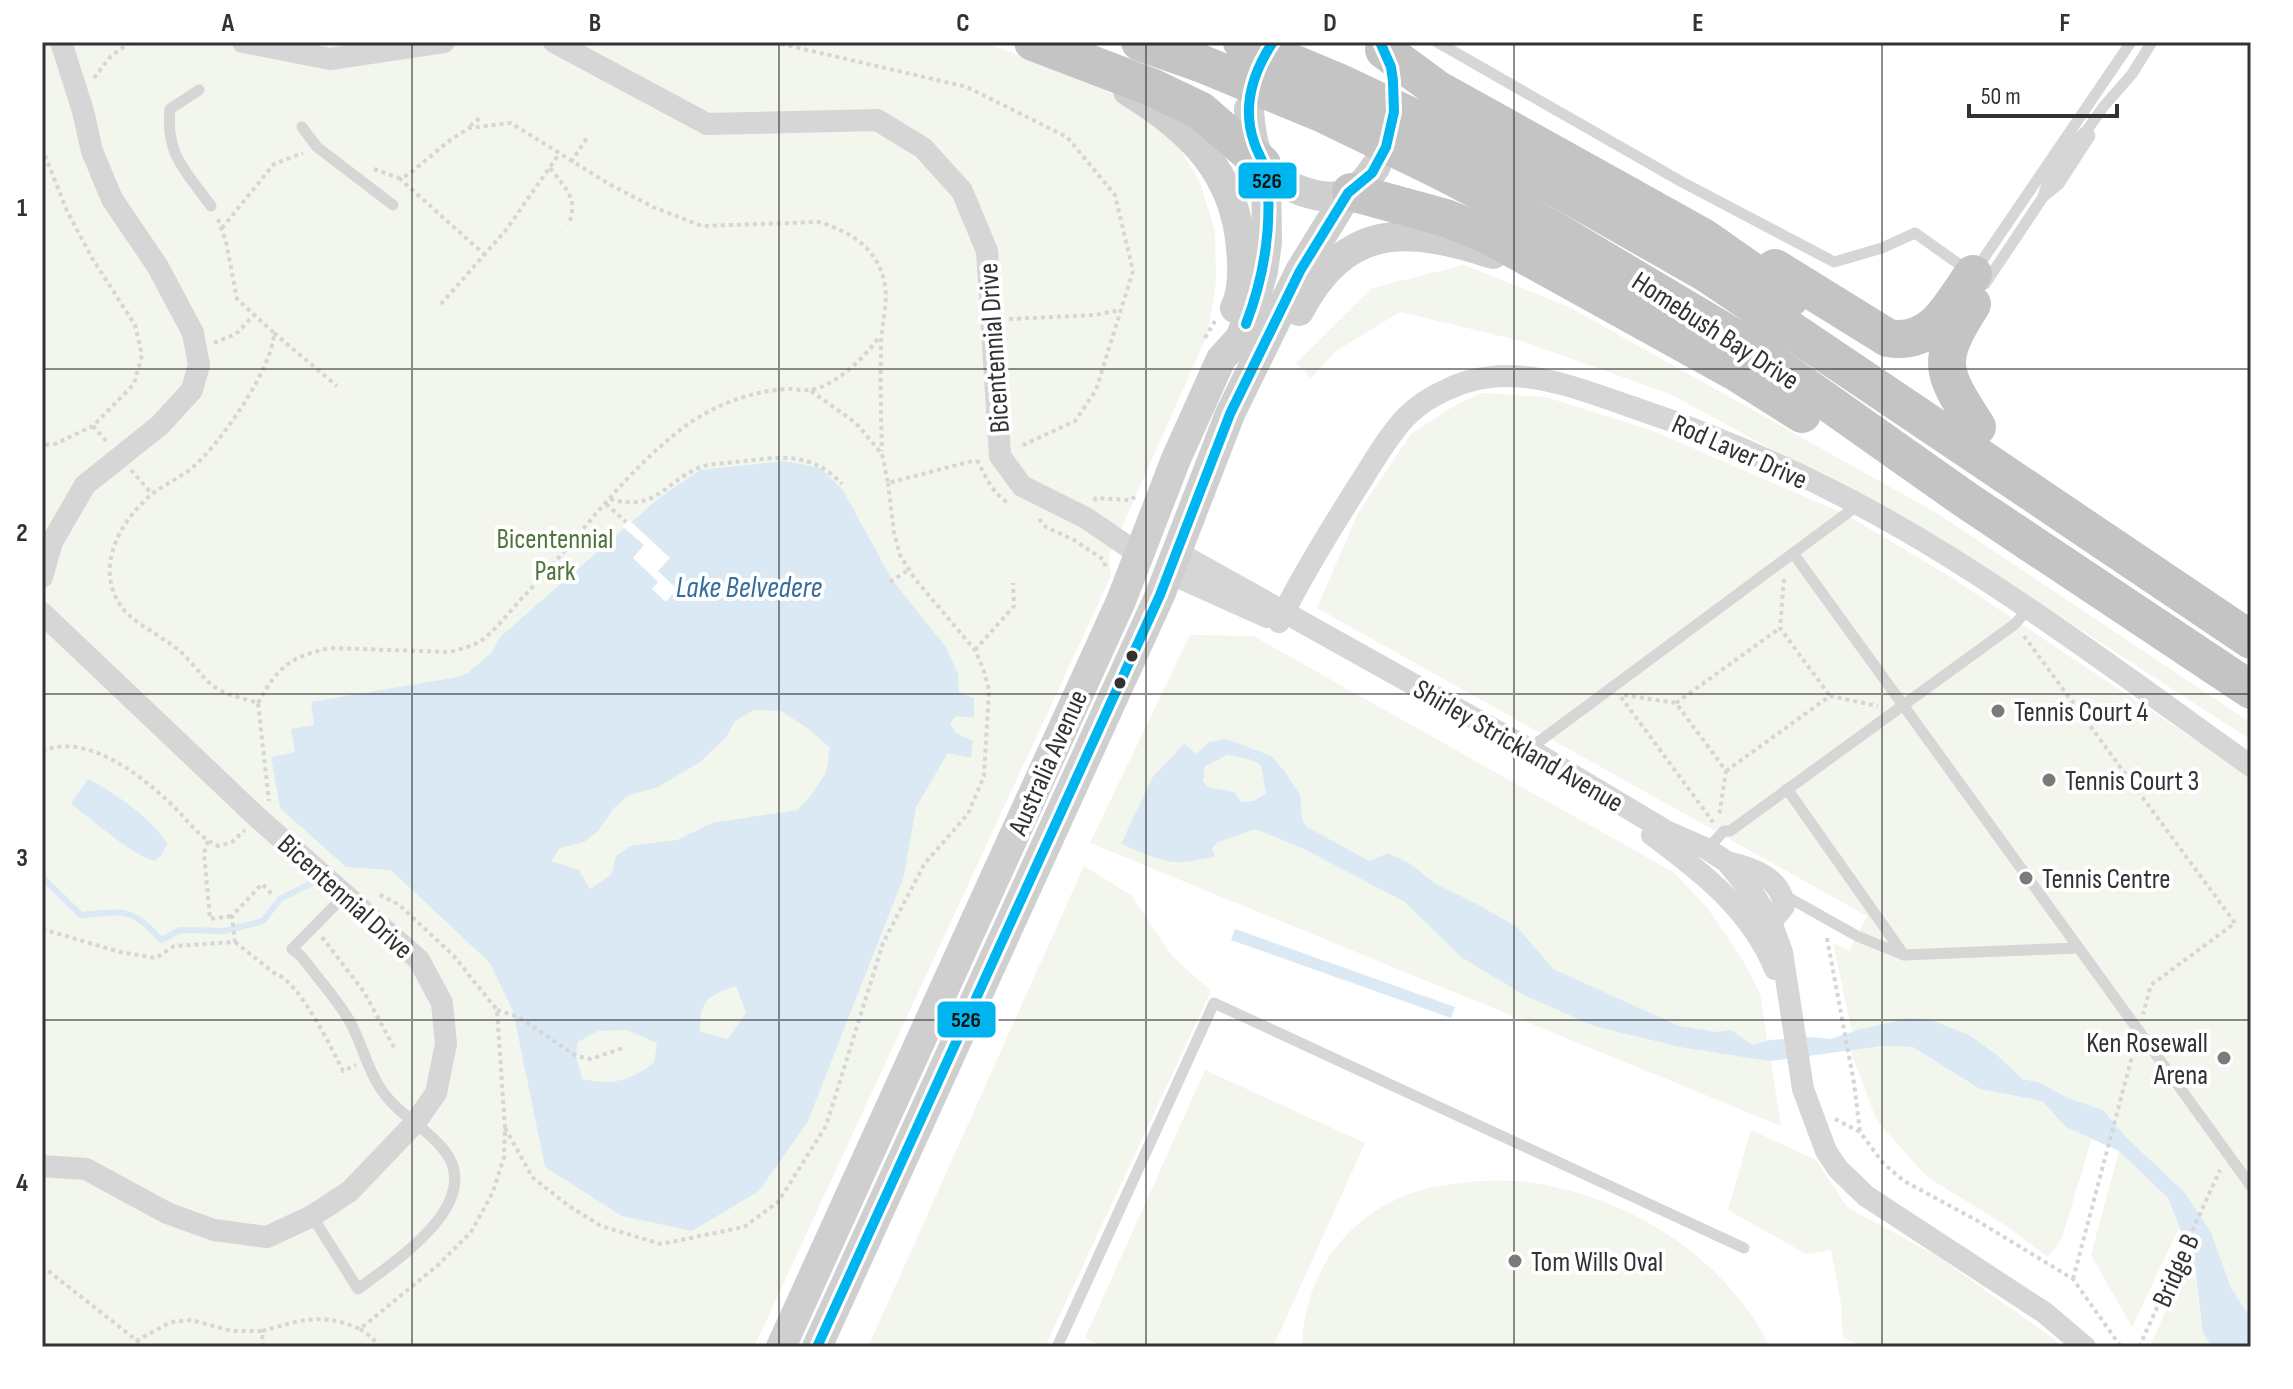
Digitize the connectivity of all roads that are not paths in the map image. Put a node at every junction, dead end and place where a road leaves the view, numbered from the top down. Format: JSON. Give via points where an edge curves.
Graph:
{"nodes":[{"id":1,"x":61,"y":42,"type":"edge"},
{"id":2,"x":243,"y":42,"type":"edge"},
{"id":3,"x":444,"y":42,"type":"edge"},
{"id":4,"x":554,"y":42,"type":"edge"},
{"id":5,"x":1140,"y":42,"type":"edge"},
{"id":6,"x":1242,"y":42,"type":"edge"},
{"id":7,"x":1437,"y":42,"type":"edge"},
{"id":8,"x":2131,"y":42,"type":"edge"},
{"id":9,"x":2152,"y":42,"type":"edge"},
{"id":10,"x":1380,"y":44,"type":"edge"},
{"id":11,"x":1048,"y":47,"type":"edge"},
{"id":12,"x":199,"y":90,"type":"dead end"},
{"id":13,"x":1394,"y":92,"type":"dead end"},
{"id":14,"x":1249,"y":109,"type":"dead end"},
{"id":15,"x":302,"y":127,"type":"dead end"},
{"id":16,"x":1443,"y":151,"type":"junction"},
{"id":17,"x":1264,"y":166,"type":"junction"},
{"id":18,"x":1359,"y":184,"type":"junction"},
{"id":19,"x":393,"y":205,"type":"dead end"},
{"id":20,"x":211,"y":206,"type":"road end"},
{"id":21,"x":1703,"y":237,"type":"junction"},
{"id":22,"x":1568,"y":278,"type":"junction"},
{"id":23,"x":1978,"y":281,"type":"junction"},
{"id":24,"x":1210,"y":354,"type":"junction"},
{"id":25,"x":1977,"y":427,"type":"junction"},
{"id":26,"x":1217,"y":451,"type":"junction"},
{"id":27,"x":1966,"y":500,"type":"junction"},
{"id":28,"x":1858,"y":505,"type":"junction"},
{"id":29,"x":1140,"y":555,"type":"junction"},
{"id":30,"x":1789,"y":556,"type":"junction"},
{"id":31,"x":2134,"y":559,"type":"junction"},
{"id":32,"x":1173,"y":562,"type":"junction"},
{"id":33,"x":42,"y":577,"type":"edge"},
{"id":34,"x":42,"y":613,"type":"edge"},
{"id":35,"x":2022,"y":616,"type":"junction"},
{"id":36,"x":1281,"y":617,"type":"junction"},
{"id":37,"x":2251,"y":638,"type":"edge"},
{"id":38,"x":2251,"y":690,"type":"edge"},
{"id":39,"x":1900,"y":708,"type":"junction"},
{"id":40,"x":1529,"y":749,"type":"junction"},
{"id":41,"x":2251,"y":766,"type":"edge"},
{"id":42,"x":1787,"y":789,"type":"junction"},
{"id":43,"x":1707,"y":849,"type":"junction"},
{"id":44,"x":1727,"y":862,"type":"junction"},
{"id":45,"x":355,"y":891,"type":"junction"},
{"id":46,"x":1783,"y":895,"type":"junction"},
{"id":47,"x":1763,"y":926,"type":"junction"},
{"id":48,"x":2078,"y":948,"type":"junction"},
{"id":49,"x":1904,"y":955,"type":"junction"},
{"id":50,"x":415,"y":1123,"type":"junction"},
{"id":51,"x":42,"y":1166,"type":"edge"},
{"id":52,"x":2251,"y":1186,"type":"edge"},
{"id":53,"x":312,"y":1216,"type":"junction"},
{"id":54,"x":1744,"y":1248,"type":"dead end"},
{"id":55,"x":2057,"y":1322,"type":"junction"},
{"id":56,"x":781,"y":1347,"type":"edge"},
{"id":57,"x":817,"y":1347,"type":"edge"},
{"id":58,"x":1057,"y":1347,"type":"edge"},
{"id":59,"x":2076,"y":1347,"type":"edge"},
{"id":60,"x":2085,"y":1347,"type":"edge"}],
"edges":[{"from":1,"to":33,"type":"street","via":[[92,151],[112,199],[158,267],[193,333],[199,365],[192,390],[160,425],[85,485],[52,542]]},
{"from":2,"to":3,"type":"street","via":[[330,59]]},
{"from":4,"to":29,"type":"street","name":"Bicentennial Drive","via":[[707,124],[877,120],[923,148],[962,191],[987,251],[1000,456],[1022,486],[1086,518]]},
{"from":5,"to":16,"type":"highway","name":"Homebush Bay Drive","bridge":true,"via":[[1321,113]]},
{"from":6,"to":16,"type":"highway","name":"Homebush Bay Drive","bridge":true,"via":[[1338,82]]},
{"from":7,"to":23,"type":"lane","via":[[1834,262],[1915,233]]},
{"from":8,"to":23,"type":"lane"},
{"from":9,"to":23,"type":"lane","via":[[2087,130],[2087,142],[2059,184]]},
{"from":10,"to":13,"type":"main road","via":[[1391,67]]},
{"from":10,"to":21,"type":"highway","via":[[1437,89]]},
{"from":11,"to":17,"type":"highway","via":[[1201,111]]},
{"from":11,"to":24,"type":"main road","via":[[1174,122],[1221,178],[1238,220],[1243,261],[1238,302]]},
{"from":12,"to":20,"type":"lane","via":[[170,109],[168,130],[174,154]]},
{"from":14,"to":17,"type":"main road","name":"Australia Avenue","via":[[1252,139]]},
{"from":15,"to":19,"type":"lane","via":[[317,147]]},
{"from":16,"to":27,"type":"highway","name":"Homebush Bay Drive","via":[[1545,225],[1745,344]]},
{"from":16,"to":31,"type":"highway","name":"Homebush Bay Drive","via":[[1562,191],[1706,273]]},
{"from":17,"to":18,"type":"main road","via":[[1306,192],[1330,195]]},
{"from":17,"to":24,"type":"main road","name":"Australia Avenue","via":[[1267,231],[1253,307],[1240,338]]},
{"from":18,"to":22,"type":"highway","via":[[1467,225]]},
{"from":18,"to":26,"type":"main road","name":"Australia Avenue","via":[[1300,271]]},
{"from":21,"to":23,"type":"highway","via":[[1771,265],[1888,338],[1905,341],[1937,324]]},
{"from":21,"to":25,"type":"highway"},
{"from":22,"to":26,"type":"main road","via":[[1426,237],[1401,234],[1374,240],[1332,264],[1316,282],[1241,424]]},
{"from":22,"to":27,"type":"highway","via":[[1734,371],[1909,481]]},
{"from":23,"to":25,"type":"highway","via":[[1946,353],[1946,373]]},
{"from":24,"to":29,"type":"main road","name":"Australia Avenue"},
{"from":25,"to":31,"type":"highway"},
{"from":26,"to":29,"type":"main road","via":[[1188,482],[1156,555]]},
{"from":26,"to":32,"type":"main road","name":"Australia Avenue"},
{"from":27,"to":38,"type":"highway","name":"Homebush Bay Drive"},
{"from":28,"to":30,"type":"lane"},
{"from":28,"to":35,"type":"street","name":"Rod Laver Drive","via":[[1946,555]]},
{"from":28,"to":36,"type":"street","name":"Rod Laver Drive","via":[[1669,419],[1556,382],[1523,375],[1466,381],[1407,416],[1384,445]]},
{"from":29,"to":56,"type":"main road","name":"Australia Avenue"},
{"from":30,"to":39,"type":"lane"},
{"from":30,"to":40,"type":"lane"},
{"from":31,"to":37,"type":"highway","name":"Homebush Bay Drive"},
{"from":32,"to":36,"type":"street","name":"Shirley Strickland Avenue"},
{"from":32,"to":57,"type":"main road","name":"Australia Avenue"},
{"from":34,"to":45,"type":"street","name":"Bicentennial Drive","via":[[257,817]]},
{"from":35,"to":39,"type":"lane"},
{"from":35,"to":41,"type":"street","name":"Rod Laver Drive"},
{"from":36,"to":40,"type":"street","name":"Shirley Strickland Avenue"},
{"from":36,"to":47,"type":"street","name":"Shirley Strickland Avenue","via":[[1647,832]]},
{"from":39,"to":42,"type":"lane"},
{"from":39,"to":48,"type":"lane"},
{"from":40,"to":43,"type":"street","name":"Shirley Strickland Avenue","via":[[1666,831]]},
{"from":42,"to":43,"type":"lane","via":[[1724,831]]},
{"from":42,"to":49,"type":"lane"},
{"from":43,"to":44,"type":"street","name":"Shirley Strickland Avenue"},
{"from":44,"to":46,"type":"street","via":[[1753,869]]},
{"from":44,"to":47,"type":"street","name":"Shirley Strickland Avenue","via":[[1756,898]]},
{"from":45,"to":50,"type":"street","name":"Bicentennial Drive","via":[[419,960],[442,1003],[446,1044],[436,1093]]},
{"from":45,"to":50,"type":"lane","via":[[292,949],[349,1020],[377,1084]]},
{"from":46,"to":47,"type":"street","via":[[1784,906]]},
{"from":46,"to":49,"type":"lane"},
{"from":47,"to":55,"type":"street","name":"Shirley Strickland Avenue","via":[[1788,1000],[1806,1099],[1826,1151],[1852,1185]]},
{"from":48,"to":49,"type":"lane"},
{"from":48,"to":52,"type":"lane"},
{"from":50,"to":53,"type":"street","name":"Bicentennial Drive","via":[[350,1191]]},
{"from":50,"to":53,"type":"lane","via":[[447,1152],[455,1186],[447,1211],[414,1244],[358,1289]]},
{"from":51,"to":53,"type":"street","name":"Bicentennial Drive","via":[[86,1169],[167,1213],[214,1230],[267,1237]]},
{"from":54,"to":58,"type":"lane","via":[[1214,1003]]},
{"from":55,"to":59,"type":"street","name":"Shirley Strickland Avenue"},
{"from":55,"to":60,"type":"street","name":"Shirley Strickland Avenue"}]}
